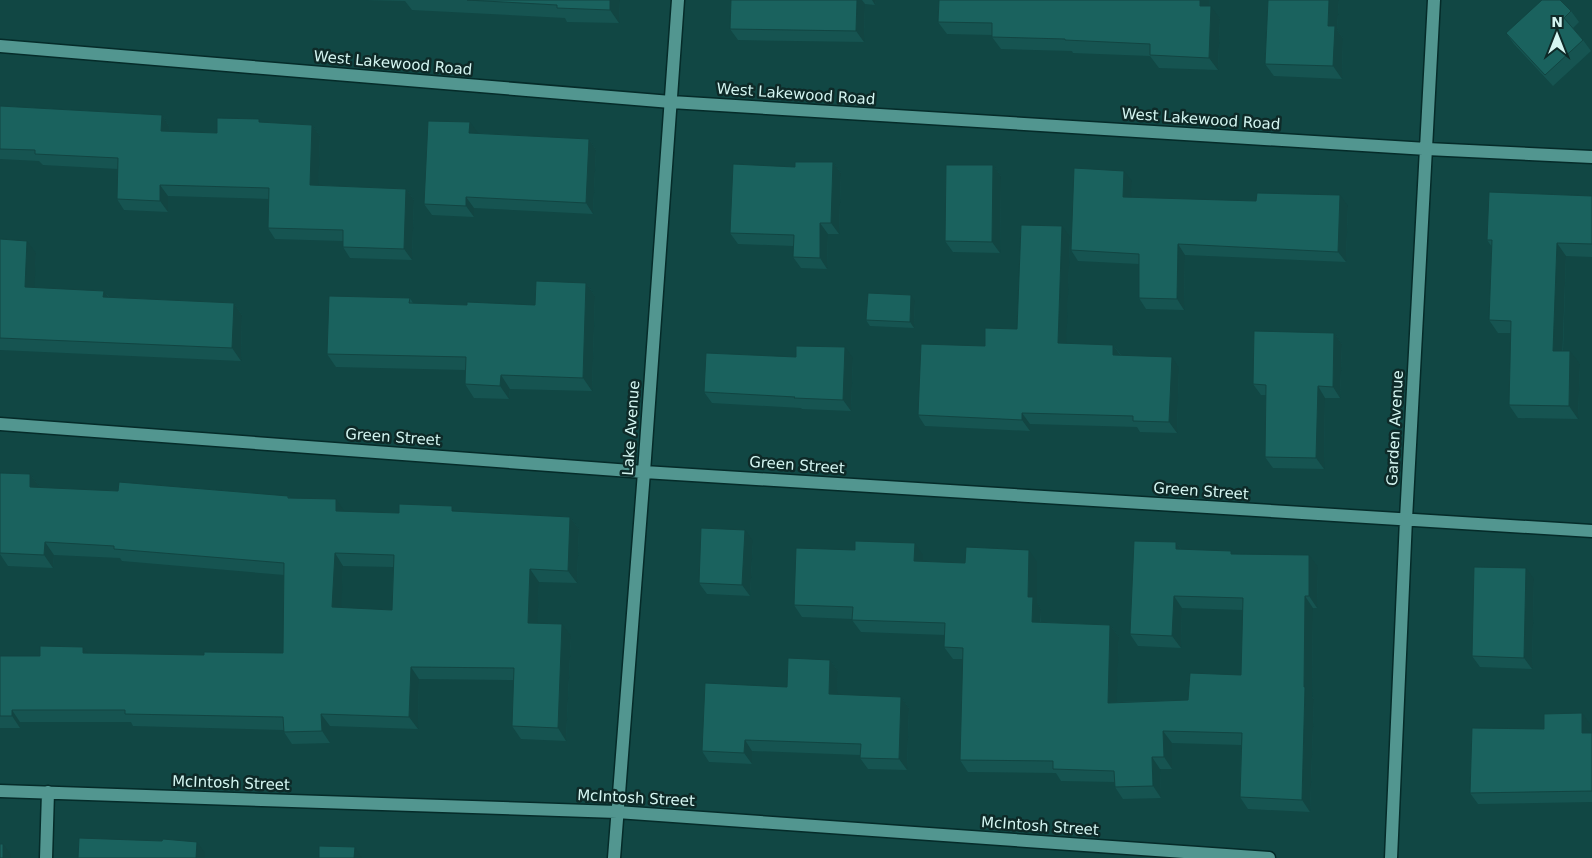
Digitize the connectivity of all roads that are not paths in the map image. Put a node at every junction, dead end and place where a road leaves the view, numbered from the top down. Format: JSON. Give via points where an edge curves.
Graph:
{"nodes":[{"id":1,"x":678,"y":0,"type":"edge"},
{"id":2,"x":1434,"y":0,"type":"edge"},
{"id":3,"x":0,"y":46,"type":"edge"},
{"id":4,"x":671,"y":102,"type":"junction"},
{"id":5,"x":1427,"y":149,"type":"junction"},
{"id":6,"x":1592,"y":157,"type":"edge"},
{"id":7,"x":0,"y":424,"type":"edge"},
{"id":8,"x":644,"y":472,"type":"junction"},
{"id":9,"x":1406,"y":519,"type":"junction"},
{"id":10,"x":1592,"y":530,"type":"edge"},
{"id":11,"x":0,"y":791,"type":"edge"},
{"id":12,"x":48,"y":792,"type":"junction"},
{"id":13,"x":617,"y":812,"type":"junction"},
{"id":14,"x":46,"y":858,"type":"edge"},
{"id":15,"x":614,"y":858,"type":"edge"},
{"id":16,"x":1269,"y":858,"type":"edge"},
{"id":17,"x":1391,"y":858,"type":"edge"}],
"edges":[{"from":1,"to":4,"type":"street","name":"Lake Avenue"},
{"from":2,"to":5,"type":"street","name":"Garden Avenue"},
{"from":3,"to":4,"type":"street","name":"West Lakewood Road"},
{"from":4,"to":5,"type":"street","name":"West Lakewood Road"},
{"from":4,"to":8,"type":"street","name":"Lake Avenue"},
{"from":5,"to":6,"type":"street","name":"West Lakewood Road"},
{"from":5,"to":9,"type":"street","name":"Garden Avenue"},
{"from":7,"to":8,"type":"street","name":"Green Street"},
{"from":8,"to":9,"type":"street","name":"Green Street"},
{"from":8,"to":13,"type":"street","name":"Lake Avenue"},
{"from":9,"to":10,"type":"street","name":"Green Street"},
{"from":9,"to":17,"type":"street","name":"Garden Avenue"},
{"from":11,"to":12,"type":"street","name":"McIntosh Street"},
{"from":12,"to":13,"type":"street","name":"McIntosh Street"},
{"from":12,"to":14,"type":"street"},
{"from":13,"to":15,"type":"street","name":"Lake Avenue"},
{"from":13,"to":16,"type":"street","name":"McIntosh Street"}]}
